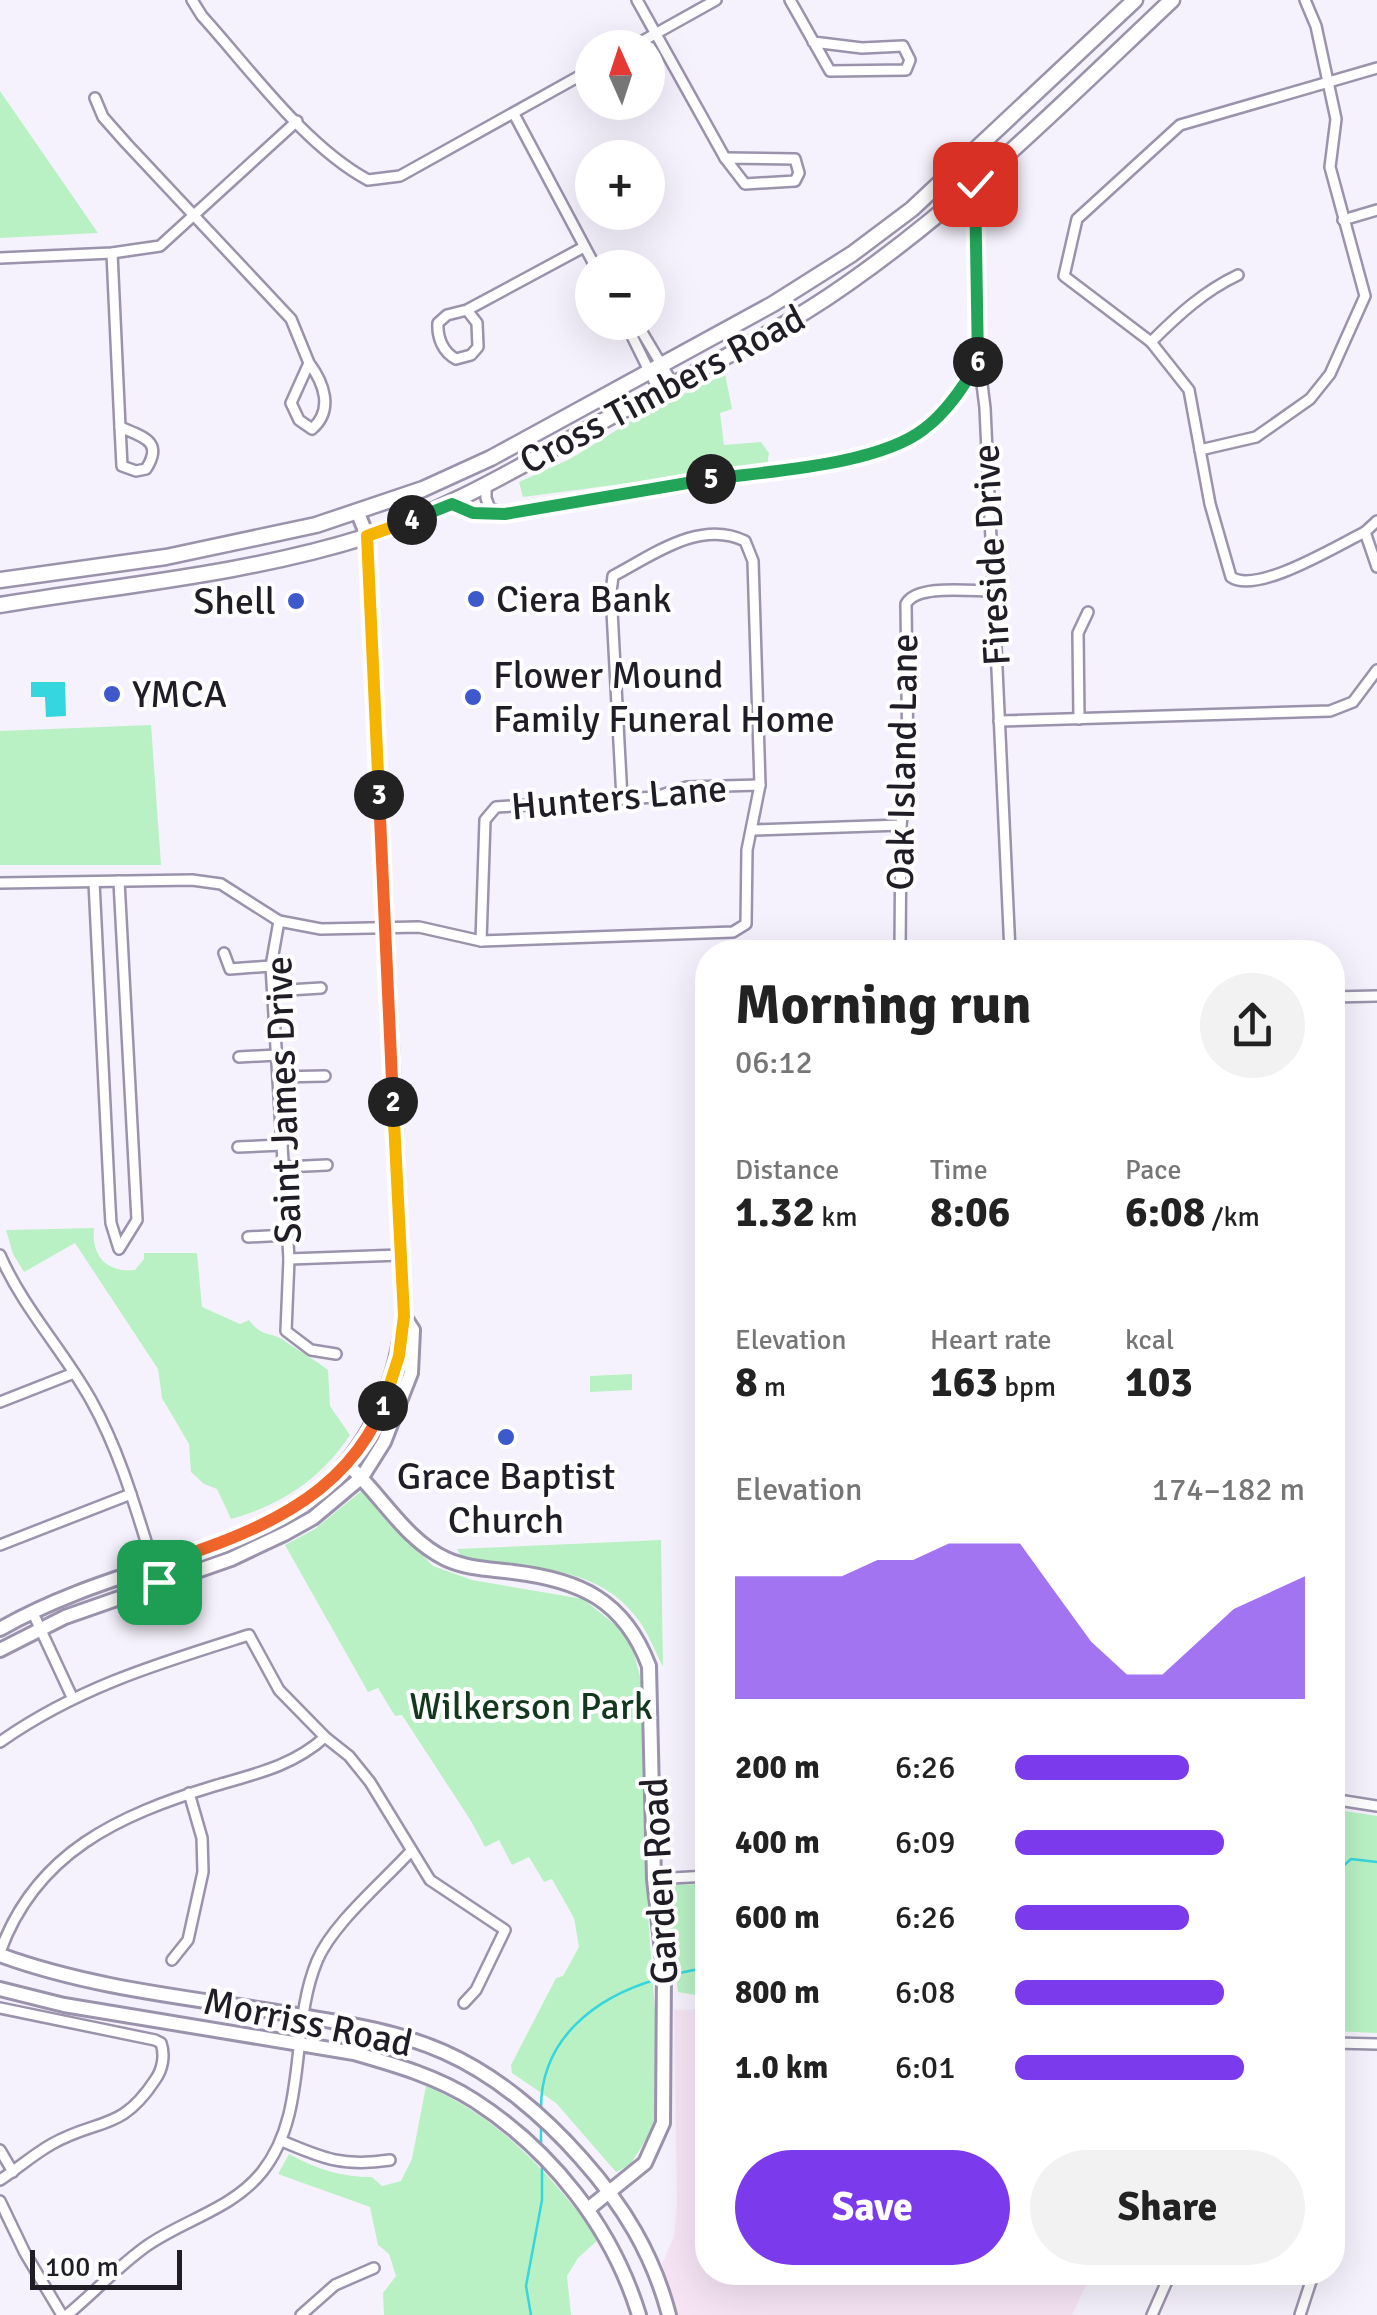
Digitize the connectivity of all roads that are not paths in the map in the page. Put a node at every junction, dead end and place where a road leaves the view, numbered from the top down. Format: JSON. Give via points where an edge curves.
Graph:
{"nodes":[{"id":1,"x":192,"y":0,"type":"edge"},
{"id":2,"x":637,"y":0,"type":"edge"},
{"id":3,"x":716,"y":0,"type":"edge"},
{"id":4,"x":790,"y":0,"type":"edge"},
{"id":5,"x":1134,"y":0,"type":"edge"},
{"id":6,"x":1172,"y":0,"type":"edge"},
{"id":7,"x":1305,"y":0,"type":"edge"},
{"id":8,"x":652,"y":30,"type":"edge"},
{"id":9,"x":661,"y":30,"type":"edge"},
{"id":10,"x":813,"y":42,"type":"junction"},
{"id":11,"x":665,"y":53,"type":"edge"},
{"id":12,"x":1377,"y":68,"type":"edge"},
{"id":13,"x":575,"y":79,"type":"edge"},
{"id":14,"x":1328,"y":81,"type":"junction"},
{"id":15,"x":95,"y":98,"type":"dead end"},
{"id":16,"x":514,"y":114,"type":"junction"},
{"id":17,"x":297,"y":121,"type":"junction"},
{"id":18,"x":725,"y":158,"type":"junction"},
{"id":19,"x":958,"y":164,"type":"junction"},
{"id":20,"x":975,"y":184,"type":"junction"},
{"id":21,"x":1377,"y":210,"type":"edge"},
{"id":22,"x":194,"y":216,"type":"junction"},
{"id":23,"x":1343,"y":220,"type":"junction"},
{"id":24,"x":584,"y":247,"type":"junction"},
{"id":25,"x":586,"y":250,"type":"edge"},
{"id":26,"x":112,"y":253,"type":"junction"},
{"id":27,"x":0,"y":258,"type":"edge"},
{"id":28,"x":1238,"y":274,"type":"dead end"},
{"id":29,"x":467,"y":310,"type":"junction"},
{"id":30,"x":636,"y":340,"type":"edge"},
{"id":31,"x":643,"y":340,"type":"edge"},
{"id":32,"x":1151,"y":342,"type":"junction"},
{"id":33,"x":979,"y":360,"type":"junction"},
{"id":34,"x":308,"y":363,"type":"junction"},
{"id":35,"x":655,"y":368,"type":"junction"},
{"id":36,"x":666,"y":388,"type":"junction"},
{"id":37,"x":120,"y":427,"type":"junction"},
{"id":38,"x":1200,"y":450,"type":"junction"},
{"id":39,"x":486,"y":484,"type":"junction"},
{"id":40,"x":452,"y":504,"type":"junction"},
{"id":41,"x":358,"y":513,"type":"junction"},
{"id":42,"x":505,"y":514,"type":"junction"},
{"id":43,"x":1377,"y":521,"type":"edge"},
{"id":44,"x":1366,"y":532,"type":"junction"},
{"id":45,"x":367,"y":536,"type":"junction"},
{"id":46,"x":224,"y":546,"type":"junction"},
{"id":47,"x":1377,"y":567,"type":"edge"},
{"id":48,"x":176,"y":577,"type":"junction"},
{"id":49,"x":1,"y":580,"type":"edge"},
{"id":50,"x":992,"y":591,"type":"junction"},
{"id":51,"x":4,"y":605,"type":"edge"},
{"id":52,"x":1088,"y":612,"type":"dead end"},
{"id":53,"x":1377,"y":670,"type":"edge"},
{"id":54,"x":1079,"y":719,"type":"junction"},
{"id":55,"x":999,"y":722,"type":"junction"},
{"id":56,"x":760,"y":785,"type":"junction"},
{"id":57,"x":622,"y":799,"type":"junction"},
{"id":58,"x":901,"y":825,"type":"junction"},
{"id":59,"x":753,"y":830,"type":"junction"},
{"id":60,"x":119,"y":881,"type":"junction"},
{"id":61,"x":94,"y":882,"type":"junction"},
{"id":62,"x":0,"y":883,"type":"edge"},
{"id":63,"x":279,"y":921,"type":"junction"},
{"id":64,"x":385,"y":926,"type":"junction"},
{"id":65,"x":900,"y":940,"type":"edge"},
{"id":66,"x":1009,"y":940,"type":"edge"},
{"id":67,"x":481,"y":941,"type":"junction"},
{"id":68,"x":224,"y":953,"type":"dead end"},
{"id":69,"x":271,"y":966,"type":"junction"},
{"id":70,"x":321,"y":988,"type":"dead end"},
{"id":71,"x":273,"y":991,"type":"junction"},
{"id":72,"x":1377,"y":996,"type":"edge"},
{"id":73,"x":1345,"y":997,"type":"edge"},
{"id":74,"x":277,"y":1055,"type":"junction"},
{"id":75,"x":239,"y":1057,"type":"dead end"},
{"id":76,"x":103,"y":1062,"type":"junction"},
{"id":77,"x":129,"y":1062,"type":"junction"},
{"id":78,"x":324,"y":1076,"type":"dead end"},
{"id":79,"x":278,"y":1078,"type":"junction"},
{"id":80,"x":282,"y":1145,"type":"junction"},
{"id":81,"x":238,"y":1147,"type":"dead end"},
{"id":82,"x":326,"y":1165,"type":"dead end"},
{"id":83,"x":284,"y":1167,"type":"junction"},
{"id":84,"x":288,"y":1235,"type":"junction"},
{"id":85,"x":248,"y":1237,"type":"dead end"},
{"id":86,"x":400,"y":1255,"type":"junction"},
{"id":87,"x":1,"y":1259,"type":"edge"},
{"id":88,"x":289,"y":1259,"type":"junction"},
{"id":89,"x":404,"y":1316,"type":"junction"},
{"id":90,"x":336,"y":1354,"type":"dead end"},
{"id":91,"x":74,"y":1372,"type":"junction"},
{"id":92,"x":0,"y":1402,"type":"edge"},
{"id":93,"x":346,"y":1464,"type":"junction"},
{"id":94,"x":362,"y":1478,"type":"junction"},
{"id":95,"x":131,"y":1494,"type":"junction"},
{"id":96,"x":0,"y":1545,"type":"edge"},
{"id":97,"x":154,"y":1566,"type":"junction"},
{"id":98,"x":159,"y":1582,"type":"junction"},
{"id":99,"x":32,"y":1610,"type":"junction"},
{"id":100,"x":40,"y":1628,"type":"junction"},
{"id":101,"x":0,"y":1629,"type":"edge"},
{"id":102,"x":0,"y":1650,"type":"edge"},
{"id":103,"x":72,"y":1697,"type":"junction"},
{"id":104,"x":325,"y":1737,"type":"junction"},
{"id":105,"x":0,"y":1742,"type":"edge"},
{"id":106,"x":189,"y":1794,"type":"junction"},
{"id":107,"x":1345,"y":1801,"type":"edge"},
{"id":108,"x":1377,"y":1806,"type":"edge"},
{"id":109,"x":411,"y":1852,"type":"junction"},
{"id":110,"x":695,"y":1877,"type":"edge"},
{"id":111,"x":654,"y":1880,"type":"junction"},
{"id":112,"x":0,"y":1954,"type":"edge"},
{"id":113,"x":172,"y":1960,"type":"dead end"},
{"id":114,"x":0,"y":1989,"type":"edge"},
{"id":115,"x":464,"y":2002,"type":"dead end"},
{"id":116,"x":0,"y":2008,"type":"edge"},
{"id":117,"x":305,"y":2016,"type":"junction"},
{"id":118,"x":300,"y":2043,"type":"junction"},
{"id":119,"x":1345,"y":2043,"type":"edge"},
{"id":120,"x":1377,"y":2044,"type":"edge"},
{"id":121,"x":282,"y":2141,"type":"junction"},
{"id":122,"x":0,"y":2150,"type":"edge"},
{"id":123,"x":390,"y":2160,"type":"dead end"},
{"id":124,"x":12,"y":2172,"type":"junction"},
{"id":125,"x":0,"y":2180,"type":"edge"},
{"id":126,"x":611,"y":2191,"type":"junction"},
{"id":127,"x":0,"y":2201,"type":"edge"},
{"id":128,"x":588,"y":2209,"type":"junction"},
{"id":129,"x":374,"y":2268,"type":"dead end"},
{"id":130,"x":1165,"y":2285,"type":"edge"},
{"id":131,"x":1310,"y":2285,"type":"edge"},
{"id":132,"x":65,"y":2315,"type":"edge"},
{"id":133,"x":301,"y":2315,"type":"edge"},
{"id":134,"x":640,"y":2315,"type":"edge"},
{"id":135,"x":669,"y":2315,"type":"edge"},
{"id":136,"x":1152,"y":2315,"type":"edge"},
{"id":137,"x":1300,"y":2315,"type":"edge"}],
"edges":[{"from":1,"to":17,"type":"street"},
{"from":2,"to":8,"type":"street"},
{"from":3,"to":9,"type":"street"},
{"from":4,"to":10,"type":"street"},
{"from":5,"to":19,"type":"main road","name":"Cross Timbers Road"},
{"from":6,"to":20,"type":"main road","name":"Cross Timbers Road"},
{"from":7,"to":14,"type":"street"},
{"from":10,"to":10,"type":"street","via":[[903,46],[910,60],[906,70],[830,71]]},
{"from":11,"to":18,"type":"street"},
{"from":12,"to":14,"type":"street"},
{"from":13,"to":16,"type":"street"},
{"from":14,"to":23,"type":"street","via":[[1336,119],[1330,167]]},
{"from":14,"to":32,"type":"street","via":[[1180,124],[1077,219],[1064,276]]},
{"from":15,"to":22,"type":"street","via":[[103,117]]},
{"from":16,"to":17,"type":"street","via":[[400,176],[368,180]]},
{"from":16,"to":24,"type":"street"},
{"from":17,"to":22,"type":"street"},
{"from":18,"to":18,"type":"street","via":[[796,159],[799,173],[795,181],[745,184]]},
{"from":19,"to":20,"type":"street"},
{"from":19,"to":35,"type":"main road","name":"Cross Timbers Road","via":[[852,254]]},
{"from":20,"to":33,"type":"street","name":"Fireside Drive"},
{"from":20,"to":36,"type":"main road","name":"Cross Timbers Road","via":[[814,306]]},
{"from":21,"to":23,"type":"street"},
{"from":22,"to":26,"type":"street","via":[[160,246]]},
{"from":22,"to":34,"type":"street","via":[[291,319]]},
{"from":23,"to":38,"type":"street","via":[[1365,296],[1330,374],[1310,399],[1256,437]]},
{"from":24,"to":25,"type":"street"},
{"from":24,"to":29,"type":"street"},
{"from":26,"to":27,"type":"street"},
{"from":26,"to":37,"type":"street"},
{"from":28,"to":32,"type":"street","via":[[1204,294]]},
{"from":29,"to":29,"type":"street","via":[[438,323],[440,342],[456,359],[478,347],[477,323]]},
{"from":30,"to":35,"type":"street"},
{"from":31,"to":35,"type":"street"},
{"from":32,"to":38,"type":"street","via":[[1188,390]]},
{"from":33,"to":42,"type":"street","via":[[924,429],[863,456]]},
{"from":33,"to":50,"type":"street","name":"Fireside Drive"},
{"from":34,"to":34,"type":"street","via":[[326,406],[312,429],[292,403]]},
{"from":35,"to":36,"type":"street"},
{"from":35,"to":41,"type":"main road","name":"Cross Timbers Road","via":[[491,458]]},
{"from":36,"to":39,"type":"main road","name":"Cross Timbers Road"},
{"from":37,"to":37,"type":"street","via":[[122,466],[146,469],[154,448]]},
{"from":38,"to":44,"type":"street","via":[[1231,577],[1244,582],[1278,574]]},
{"from":39,"to":40,"type":"main road","name":"Cross Timbers Road"},
{"from":39,"to":42,"type":"street","via":[[490,509]]},
{"from":40,"to":42,"type":"street"},
{"from":40,"to":45,"type":"main road","name":"Cross Timbers Road"},
{"from":41,"to":45,"type":"street"},
{"from":41,"to":46,"type":"main road","name":"Cross Timbers Road"},
{"from":43,"to":44,"type":"street"},
{"from":44,"to":47,"type":"street"},
{"from":45,"to":48,"type":"main road","name":"Cross Timbers Road"},
{"from":45,"to":64,"type":"street"},
{"from":46,"to":48,"type":"main road","via":[[174,566]]},
{"from":46,"to":49,"type":"main road","name":"Cross Timbers Road"},
{"from":48,"to":51,"type":"main road","name":"Cross Timbers Road"},
{"from":49,"to":51,"type":"main road"},
{"from":50,"to":55,"type":"street","name":"Fireside Drive"},
{"from":50,"to":58,"type":"street","name":"Oak Island Lane","via":[[915,593],[906,604],[908,768]]},
{"from":52,"to":54,"type":"street","via":[[1078,633]]},
{"from":53,"to":54,"type":"street","via":[[1354,702],[1330,711]]},
{"from":54,"to":55,"type":"street"},
{"from":55,"to":66,"type":"street","name":"Fireside Drive"},
{"from":56,"to":57,"type":"street","name":"Hunters Lane","via":[[687,786]]},
{"from":56,"to":57,"type":"street","via":[[752,561],[746,541],[729,533],[684,538],[614,576]]},
{"from":56,"to":59,"type":"street"},
{"from":57,"to":67,"type":"street","name":"Hunters Lane","via":[[496,806],[489,812]]},
{"from":58,"to":59,"type":"street"},
{"from":58,"to":65,"type":"street","name":"Oak Island Lane"},
{"from":59,"to":67,"type":"street","via":[[746,924],[734,932]]},
{"from":60,"to":61,"type":"street"},
{"from":60,"to":63,"type":"street","via":[[220,884]]},
{"from":60,"to":77,"type":"street"},
{"from":61,"to":62,"type":"street"},
{"from":61,"to":76,"type":"street"},
{"from":63,"to":64,"type":"street","via":[[320,930]]},
{"from":63,"to":69,"type":"street","name":"Saint James Drive"},
{"from":64,"to":67,"type":"street"},
{"from":64,"to":86,"type":"street"},
{"from":68,"to":69,"type":"street","via":[[230,969]]},
{"from":69,"to":71,"type":"street","name":"Saint James Drive"},
{"from":70,"to":71,"type":"street"},
{"from":71,"to":74,"type":"street","name":"Saint James Drive"},
{"from":72,"to":73,"type":"street"},
{"from":74,"to":75,"type":"street"},
{"from":74,"to":79,"type":"street","name":"Saint James Drive"},
{"from":76,"to":77,"type":"street"},
{"from":76,"to":77,"type":"street","via":[[111,1223],[120,1248],[137,1220]]},
{"from":78,"to":79,"type":"street"},
{"from":79,"to":80,"type":"street","name":"Saint James Drive"},
{"from":80,"to":81,"type":"street"},
{"from":80,"to":83,"type":"street","name":"Saint James Drive"},
{"from":82,"to":83,"type":"street"},
{"from":83,"to":84,"type":"street","name":"Saint James Drive"},
{"from":84,"to":85,"type":"street"},
{"from":84,"to":88,"type":"street","name":"Saint James Drive"},
{"from":86,"to":88,"type":"street"},
{"from":86,"to":89,"type":"street"},
{"from":87,"to":91,"type":"street"},
{"from":88,"to":90,"type":"street","name":"Saint James Drive","via":[[286,1330],[311,1350]]},
{"from":89,"to":93,"type":"street","via":[[390,1391]]},
{"from":89,"to":94,"type":"street","via":[[413,1330],[411,1373]]},
{"from":91,"to":92,"type":"street"},
{"from":91,"to":95,"type":"street","via":[[104,1424]]},
{"from":93,"to":94,"type":"street","name":"Garden Road"},
{"from":93,"to":97,"type":"street","via":[[284,1514]]},
{"from":94,"to":98,"type":"street","via":[[286,1533]]},
{"from":94,"to":111,"type":"street","name":"Garden Road","via":[[420,1543],[445,1558],[574,1585],[617,1612],[637,1638],[651,1699]]},
{"from":95,"to":96,"type":"street"},
{"from":95,"to":97,"type":"street"},
{"from":97,"to":98,"type":"street"},
{"from":97,"to":99,"type":"street"},
{"from":98,"to":100,"type":"street"},
{"from":99,"to":100,"type":"street"},
{"from":99,"to":101,"type":"street"},
{"from":100,"to":102,"type":"street"},
{"from":100,"to":103,"type":"street"},
{"from":103,"to":104,"type":"street","via":[[250,1635],[279,1690]]},
{"from":103,"to":105,"type":"street"},
{"from":104,"to":106,"type":"street","via":[[280,1766]]},
{"from":104,"to":109,"type":"street","via":[[370,1782]]},
{"from":106,"to":112,"type":"street","via":[[102,1830],[59,1862],[19,1906]]},
{"from":106,"to":113,"type":"street","via":[[202,1838],[203,1872],[188,1940]]},
{"from":107,"to":108,"type":"street"},
{"from":109,"to":115,"type":"street","via":[[430,1880],[504,1930]]},
{"from":109,"to":117,"type":"street","via":[[318,1959]]},
{"from":110,"to":111,"type":"street"},
{"from":111,"to":126,"type":"street","name":"Garden Road","via":[[665,2005],[663,2123],[645,2163]]},
{"from":112,"to":117,"type":"street","name":"Morriss Road","via":[[77,1979]]},
{"from":114,"to":118,"type":"street","name":"Morriss Road"},
{"from":116,"to":124,"type":"street","via":[[155,2040],[164,2050],[160,2073],[134,2108],[53,2143]]},
{"from":117,"to":118,"type":"street"},
{"from":117,"to":126,"type":"street","name":"Morriss Road","via":[[377,2029],[471,2066],[568,2142]]},
{"from":118,"to":121,"type":"street"},
{"from":118,"to":128,"type":"street","name":"Morriss Road","via":[[427,2076],[475,2100],[521,2136]]},
{"from":119,"to":120,"type":"street"},
{"from":121,"to":123,"type":"street","via":[[334,2162]]},
{"from":121,"to":132,"type":"street","via":[[261,2174],[224,2206],[148,2246]]},
{"from":122,"to":124,"type":"street"},
{"from":124,"to":125,"type":"street"},
{"from":126,"to":128,"type":"street","name":"Garden Road"},
{"from":126,"to":135,"type":"street","name":"Morriss Road","via":[[634,2225]]},
{"from":127,"to":132,"type":"street"},
{"from":128,"to":134,"type":"street","name":"Morriss Road","via":[[629,2281]]},
{"from":129,"to":133,"type":"street","via":[[335,2286]]},
{"from":130,"to":136,"type":"street"},
{"from":131,"to":137,"type":"street"}]}
